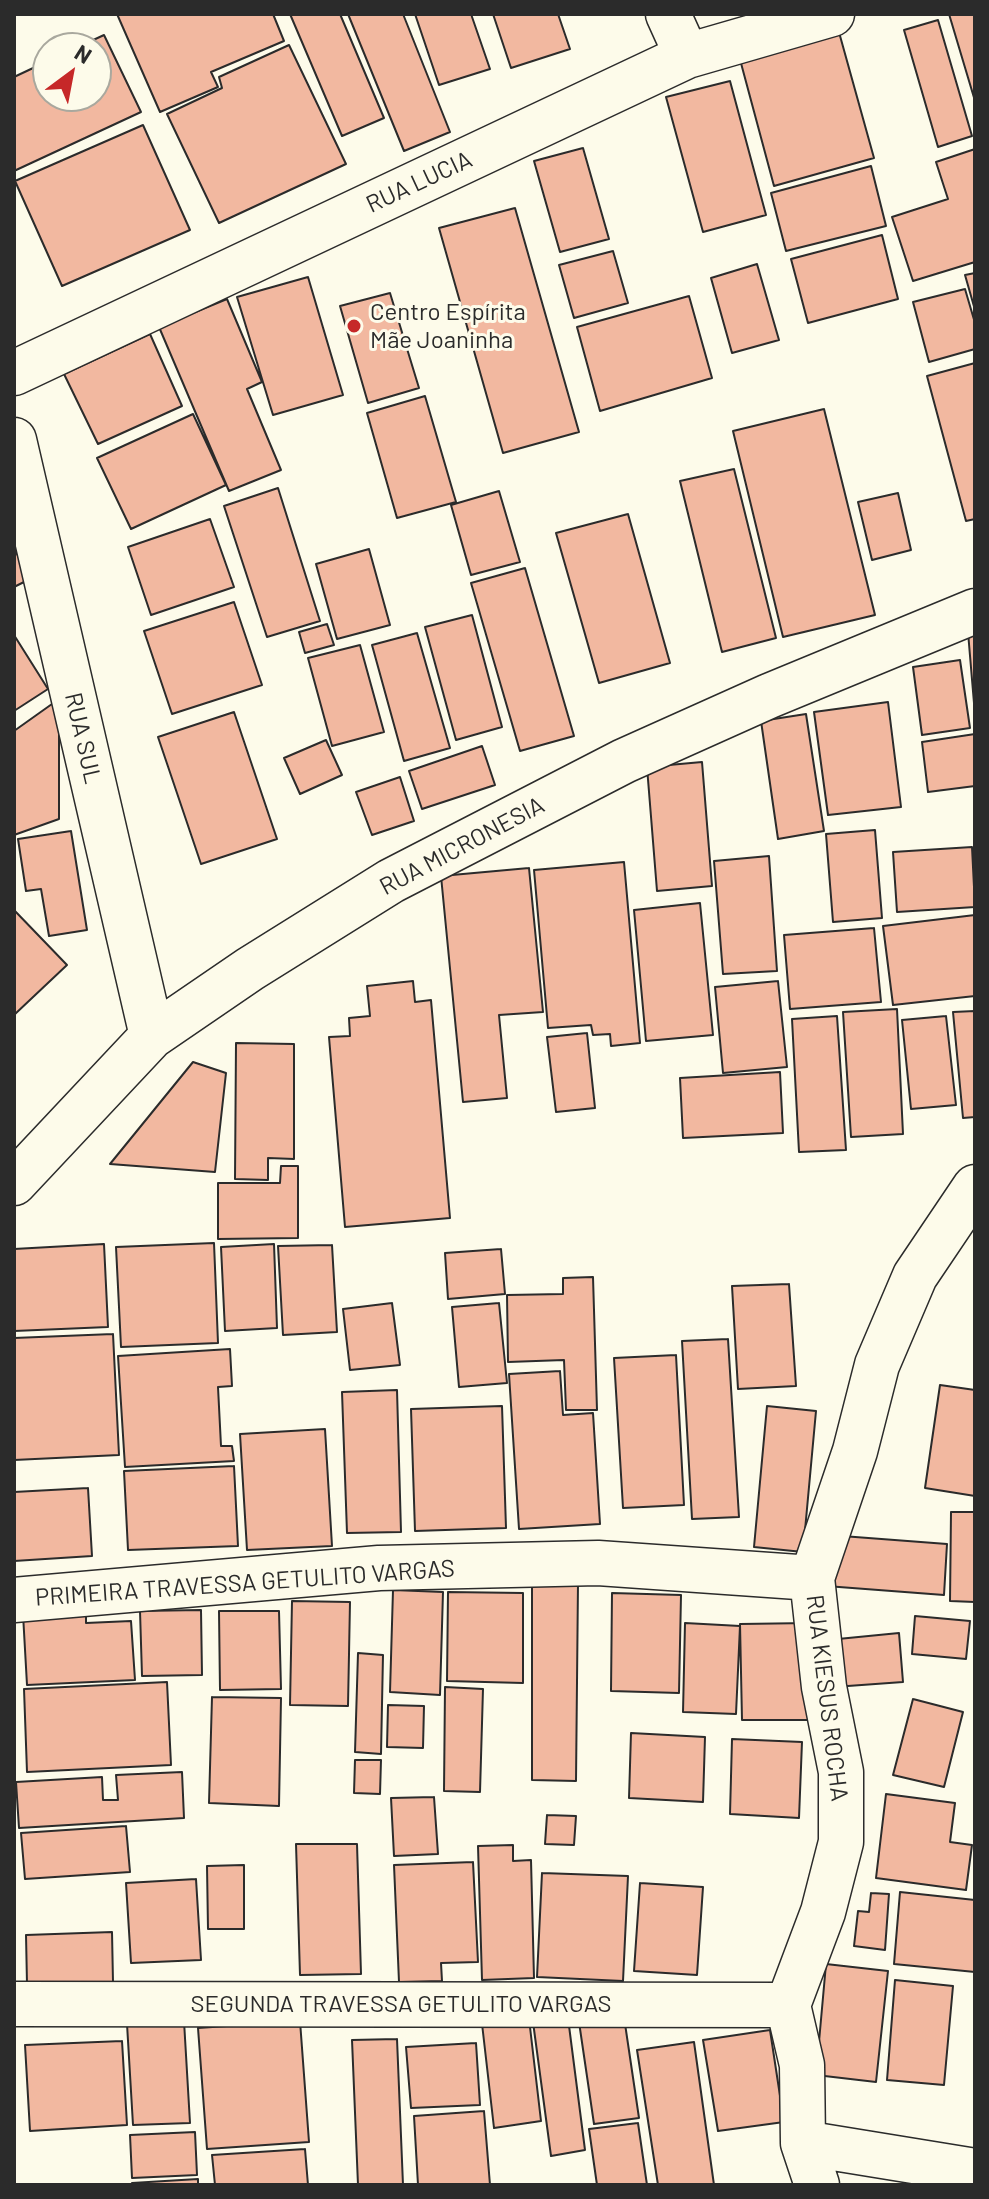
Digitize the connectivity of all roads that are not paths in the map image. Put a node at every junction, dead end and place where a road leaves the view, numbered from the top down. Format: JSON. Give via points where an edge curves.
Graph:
{"nodes":[{"id":1,"x":668,"y":14,"type":"edge"},
{"id":2,"x":832,"y":14,"type":"edge"},
{"id":3,"x":687,"y":56,"type":"junction"},
{"id":4,"x":14,"y":373,"type":"edge"},
{"id":5,"x":14,"y":440,"type":"edge"},
{"id":6,"x":975,"y":611,"type":"edge"},
{"id":7,"x":152,"y":1036,"type":"junction"},
{"id":8,"x":14,"y":1183,"type":"edge"},
{"id":9,"x":975,"y":1187,"type":"edge"},
{"id":10,"x":812,"y":1578,"type":"junction"},
{"id":11,"x":14,"y":1600,"type":"edge"},
{"id":12,"x":14,"y":2004,"type":"edge"},
{"id":13,"x":788,"y":2005,"type":"junction"},
{"id":14,"x":803,"y":2143,"type":"junction"},
{"id":15,"x":975,"y":2171,"type":"edge"},
{"id":16,"x":817,"y":2185,"type":"edge"}],
"edges":[{"from":1,"to":3,"type":"street"},
{"from":2,"to":3,"type":"street","name":"RUA LUCIA"},
{"from":3,"to":4,"type":"street","name":"RUA LUCIA"},
{"from":5,"to":7,"type":"street","name":"RUA SUL"},
{"from":6,"to":7,"type":"street","name":"RUA MICRONESIA","via":[[624,761],[391,881]]},
{"from":7,"to":8,"type":"street","name":"RUA MICRONESIA"},
{"from":9,"to":10,"type":"street","name":"RUA KIESUS ROCHA","via":[[915,1276],[877,1365],[855,1451]]},
{"from":10,"to":11,"type":"street","name":"PRIMEIRA TRAVESSA GETULITO VARGAS","via":[[598,1563],[379,1568]]},
{"from":10,"to":13,"type":"street","name":"RUA KIESUS ROCHA","via":[[824,1687],[841,1772],[841,1842],[823,1912]]},
{"from":12,"to":13,"type":"street","name":"SEGUNDA TRAVESSA GETULITO VARGAS"},
{"from":13,"to":14,"type":"street","via":[[802,2065]]},
{"from":14,"to":15,"type":"street"},
{"from":14,"to":16,"type":"street"}]}
